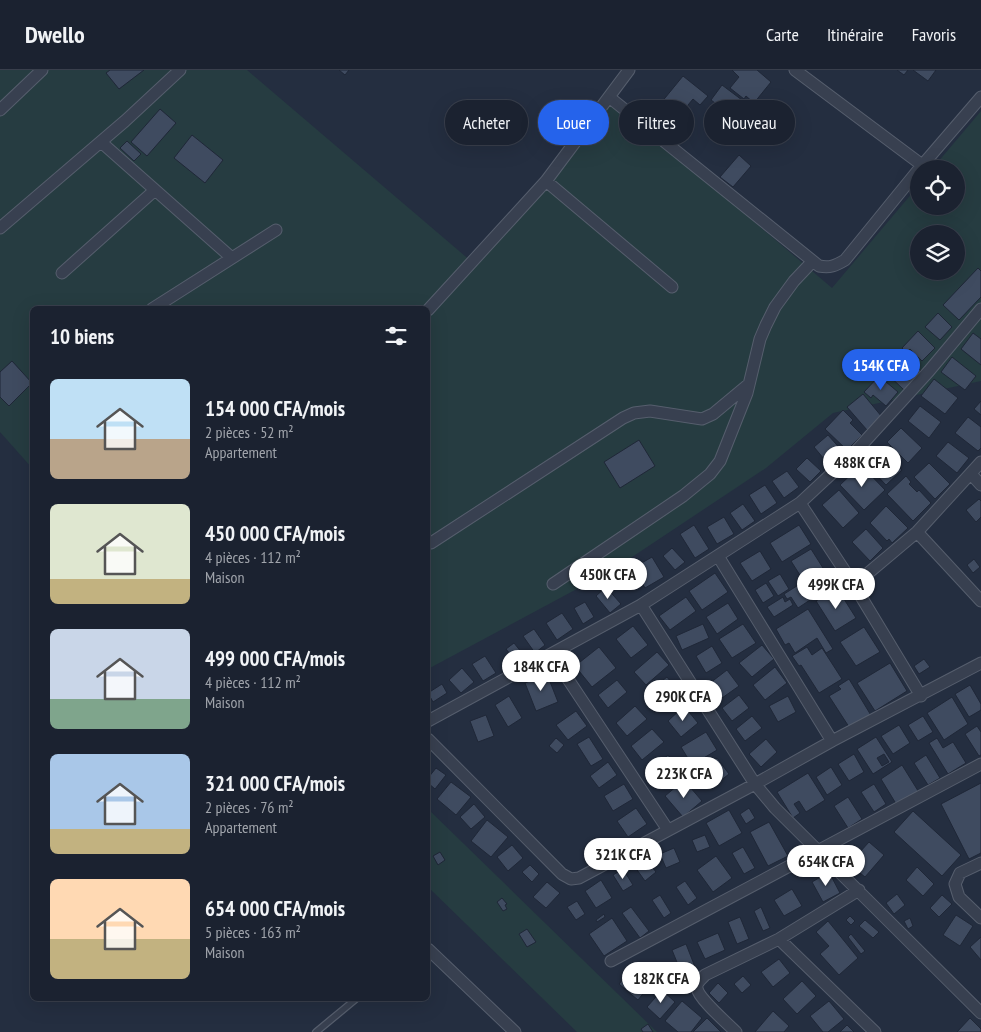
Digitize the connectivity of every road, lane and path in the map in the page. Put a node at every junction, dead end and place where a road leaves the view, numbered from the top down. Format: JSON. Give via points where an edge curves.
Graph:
{"nodes":[{"id":1,"x":42,"y":70,"type":"edge"},
{"id":2,"x":180,"y":70,"type":"edge"},
{"id":3,"x":629,"y":70,"type":"edge"},
{"id":4,"x":795,"y":70,"type":"edge"},
{"id":5,"x":609,"y":97,"type":"junction"},
{"id":6,"x":981,"y":97,"type":"edge"},
{"id":7,"x":0,"y":110,"type":"edge"},
{"id":8,"x":101,"y":142,"type":"junction"},
{"id":9,"x":910,"y":160,"type":"edge"},
{"id":10,"x":927,"y":160,"type":"edge"},
{"id":11,"x":546,"y":180,"type":"junction"},
{"id":12,"x":910,"y":180,"type":"edge"},
{"id":13,"x":154,"y":190,"type":"junction"},
{"id":14,"x":0,"y":228,"type":"edge"},
{"id":15,"x":276,"y":230,"type":"dead end"},
{"id":16,"x":232,"y":258,"type":"junction"},
{"id":17,"x":812,"y":262,"type":"junction"},
{"id":18,"x":62,"y":273,"type":"dead end"},
{"id":19,"x":672,"y":287,"type":"dead end"},
{"id":20,"x":157,"y":306,"type":"edge"},
{"id":21,"x":430,"y":308,"type":"edge"},
{"id":22,"x":981,"y":309,"type":"edge"},
{"id":23,"x":749,"y":384,"type":"junction"},
{"id":24,"x":981,"y":462,"type":"edge"},
{"id":25,"x":971,"y":474,"type":"junction"},
{"id":26,"x":981,"y":485,"type":"edge"},
{"id":27,"x":800,"y":503,"type":"junction"},
{"id":28,"x":917,"y":532,"type":"junction"},
{"id":29,"x":431,"y":543,"type":"dead end"},
{"id":30,"x":718,"y":556,"type":"junction"},
{"id":31,"x":553,"y":584,"type":"dead end"},
{"id":32,"x":854,"y":585,"type":"junction"},
{"id":33,"x":981,"y":601,"type":"edge"},
{"id":34,"x":640,"y":605,"type":"junction"},
{"id":35,"x":552,"y":654,"type":"junction"},
{"id":36,"x":981,"y":663,"type":"edge"},
{"id":37,"x":921,"y":696,"type":"junction"},
{"id":38,"x":430,"y":720,"type":"edge"},
{"id":39,"x":430,"y":741,"type":"edge"},
{"id":40,"x":832,"y":741,"type":"junction"},
{"id":41,"x":981,"y":764,"type":"edge"},
{"id":42,"x":755,"y":784,"type":"junction"},
{"id":43,"x":668,"y":830,"type":"junction"},
{"id":44,"x":818,"y":850,"type":"junction"},
{"id":45,"x":981,"y":863,"type":"edge"},
{"id":46,"x":859,"y":890,"type":"junction"},
{"id":47,"x":981,"y":918,"type":"edge"},
{"id":48,"x":779,"y":939,"type":"junction"},
{"id":49,"x":430,"y":951,"type":"edge"},
{"id":50,"x":611,"y":961,"type":"dead end"},
{"id":51,"x":354,"y":1001,"type":"edge"},
{"id":52,"x":981,"y":1013,"type":"edge"},
{"id":53,"x":316,"y":1032,"type":"edge"},
{"id":54,"x":515,"y":1032,"type":"edge"},
{"id":55,"x":736,"y":1032,"type":"edge"},
{"id":56,"x":875,"y":1032,"type":"edge"}],
"edges":[{"from":1,"to":7,"type":"street"},
{"from":2,"to":8,"type":"street"},
{"from":3,"to":5,"type":"street"},
{"from":4,"to":9,"type":"street"},
{"from":5,"to":11,"type":"street"},
{"from":5,"to":17,"type":"street"},
{"from":6,"to":10,"type":"street"},
{"from":8,"to":13,"type":"street"},
{"from":8,"to":14,"type":"street"},
{"from":11,"to":19,"type":"street"},
{"from":11,"to":21,"type":"street"},
{"from":12,"to":17,"type":"street","via":[[845,260],[829,268]]},
{"from":13,"to":16,"type":"street"},
{"from":13,"to":18,"type":"street"},
{"from":15,"to":16,"type":"street"},
{"from":16,"to":20,"type":"street"},
{"from":17,"to":23,"type":"street","via":[[775,307],[760,339]]},
{"from":22,"to":27,"type":"street","via":[[857,450]]},
{"from":23,"to":29,"type":"street","via":[[713,414],[702,419],[650,411],[623,418]]},
{"from":23,"to":31,"type":"street","via":[[720,461],[710,474],[683,496]]},
{"from":24,"to":25,"type":"street"},
{"from":25,"to":26,"type":"street"},
{"from":25,"to":28,"type":"street"},
{"from":27,"to":30,"type":"street"},
{"from":27,"to":32,"type":"street"},
{"from":28,"to":32,"type":"street"},
{"from":28,"to":33,"type":"street"},
{"from":30,"to":34,"type":"street"},
{"from":30,"to":40,"type":"street"},
{"from":32,"to":37,"type":"street"},
{"from":34,"to":35,"type":"street"},
{"from":34,"to":42,"type":"street"},
{"from":35,"to":38,"type":"street"},
{"from":35,"to":43,"type":"street"},
{"from":36,"to":37,"type":"street"},
{"from":37,"to":40,"type":"street"},
{"from":39,"to":43,"type":"street","via":[[562,874],[571,879],[579,878]]},
{"from":40,"to":42,"type":"street"},
{"from":41,"to":44,"type":"street"},
{"from":42,"to":43,"type":"street"},
{"from":42,"to":44,"type":"street"},
{"from":44,"to":46,"type":"street"},
{"from":44,"to":50,"type":"street"},
{"from":45,"to":47,"type":"street","via":[[960,873],[955,884],[959,897]]},
{"from":46,"to":48,"type":"street"},
{"from":46,"to":52,"type":"street"},
{"from":48,"to":55,"type":"street","via":[[705,975],[697,985],[702,998]]},
{"from":48,"to":56,"type":"street"},
{"from":49,"to":54,"type":"street"},
{"from":51,"to":53,"type":"lane"}]}
